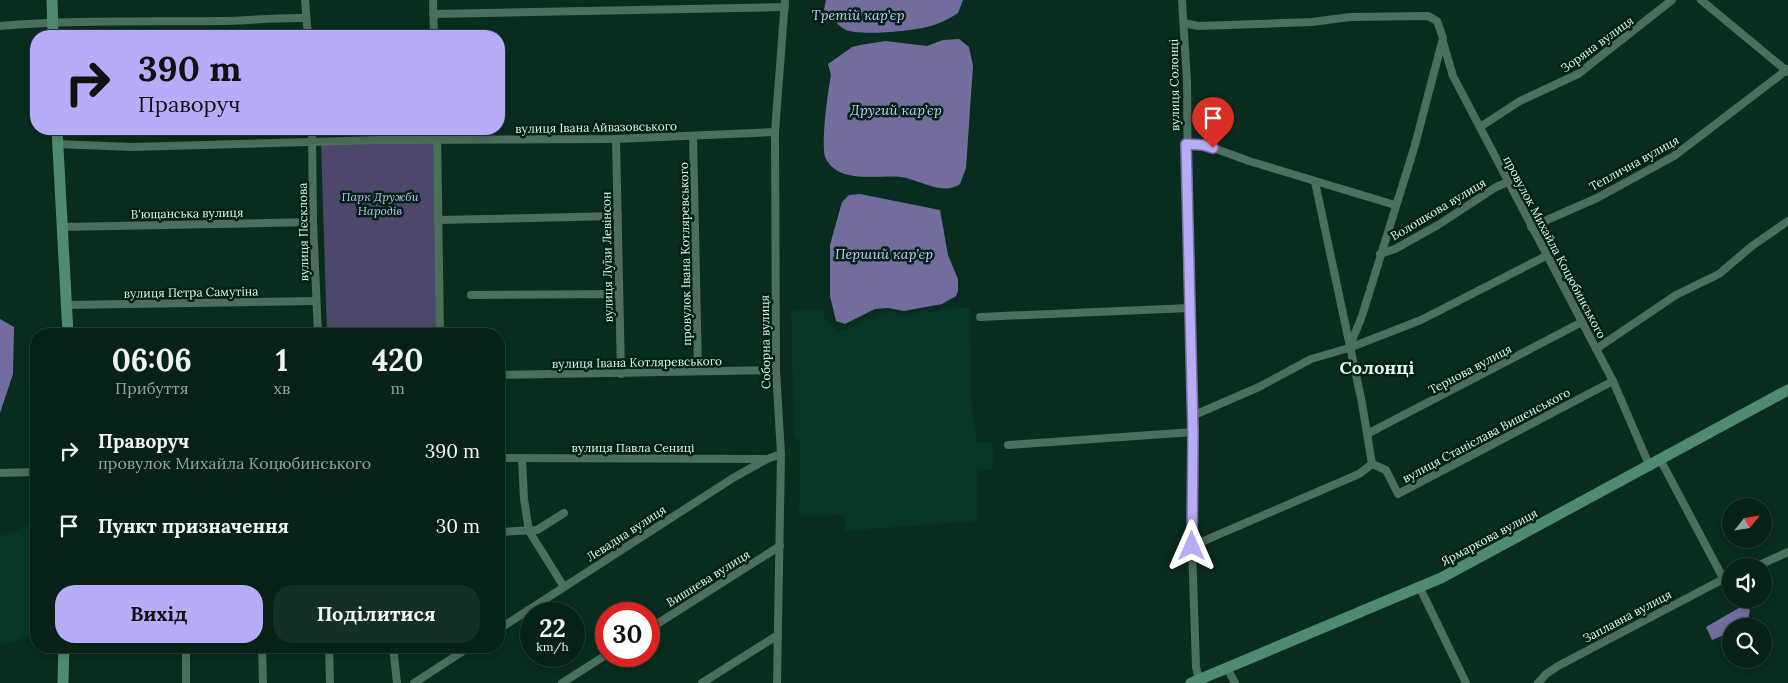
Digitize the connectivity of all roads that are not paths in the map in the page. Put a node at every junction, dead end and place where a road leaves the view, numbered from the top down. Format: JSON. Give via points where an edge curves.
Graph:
{"nodes":[{"id":1,"x":52,"y":0,"type":"edge"},
{"id":2,"x":305,"y":0,"type":"edge"},
{"id":3,"x":433,"y":0,"type":"edge"},
{"id":4,"x":1182,"y":0,"type":"edge"},
{"id":5,"x":1672,"y":0,"type":"edge"},
{"id":6,"x":1701,"y":0,"type":"edge"},
{"id":7,"x":785,"y":4,"type":"edge"},
{"id":8,"x":433,"y":14,"type":"junction"},
{"id":9,"x":306,"y":18,"type":"junction"},
{"id":10,"x":52,"y":22,"type":"junction"},
{"id":11,"x":1184,"y":23,"type":"junction"},
{"id":12,"x":0,"y":26,"type":"edge"},
{"id":13,"x":53,"y":30,"type":"edge"},
{"id":14,"x":307,"y":30,"type":"edge"},
{"id":15,"x":434,"y":30,"type":"edge"},
{"id":16,"x":1443,"y":38,"type":"junction"},
{"id":17,"x":1787,"y":70,"type":"edge"},
{"id":18,"x":1480,"y":127,"type":"junction"},
{"id":19,"x":775,"y":132,"type":"junction"},
{"id":20,"x":57,"y":135,"type":"edge"},
{"id":21,"x":312,"y":135,"type":"edge"},
{"id":22,"x":437,"y":135,"type":"edge"},
{"id":23,"x":693,"y":136,"type":"junction"},
{"id":24,"x":437,"y":140,"type":"junction"},
{"id":25,"x":616,"y":140,"type":"junction"},
{"id":26,"x":313,"y":142,"type":"junction"},
{"id":27,"x":58,"y":144,"type":"junction"},
{"id":28,"x":1186,"y":144,"type":"junction"},
{"id":29,"x":1315,"y":182,"type":"junction"},
{"id":30,"x":1508,"y":182,"type":"junction"},
{"id":31,"x":1395,"y":205,"type":"junction"},
{"id":32,"x":618,"y":216,"type":"junction"},
{"id":33,"x":438,"y":220,"type":"junction"},
{"id":34,"x":1788,"y":221,"type":"edge"},
{"id":35,"x":313,"y":222,"type":"junction"},
{"id":36,"x":61,"y":227,"type":"junction"},
{"id":37,"x":1531,"y":227,"type":"junction"},
{"id":38,"x":1380,"y":254,"type":"junction"},
{"id":39,"x":1546,"y":256,"type":"junction"},
{"id":40,"x":618,"y":294,"type":"junction"},
{"id":41,"x":471,"y":295,"type":"dead end"},
{"id":42,"x":316,"y":301,"type":"junction"},
{"id":43,"x":66,"y":305,"type":"junction"},
{"id":44,"x":1189,"y":308,"type":"junction"},
{"id":45,"x":980,"y":317,"type":"dead end"},
{"id":46,"x":1582,"y":322,"type":"junction"},
{"id":47,"x":68,"y":328,"type":"edge"},
{"id":48,"x":318,"y":328,"type":"edge"},
{"id":49,"x":440,"y":328,"type":"edge"},
{"id":50,"x":1349,"y":348,"type":"junction"},
{"id":51,"x":1596,"y":349,"type":"junction"},
{"id":52,"x":776,"y":370,"type":"junction"},
{"id":53,"x":698,"y":371,"type":"junction"},
{"id":54,"x":620,"y":374,"type":"junction"},
{"id":55,"x":505,"y":375,"type":"edge"},
{"id":56,"x":1612,"y":382,"type":"junction"},
{"id":57,"x":1788,"y":390,"type":"edge"},
{"id":58,"x":1192,"y":416,"type":"junction"},
{"id":59,"x":1193,"y":432,"type":"junction"},
{"id":60,"x":1367,"y":434,"type":"junction"},
{"id":61,"x":1008,"y":445,"type":"dead end"},
{"id":62,"x":781,"y":454,"type":"junction"},
{"id":63,"x":505,"y":458,"type":"edge"},
{"id":64,"x":522,"y":458,"type":"junction"},
{"id":65,"x":767,"y":459,"type":"junction"},
{"id":66,"x":1661,"y":461,"type":"junction"},
{"id":67,"x":1372,"y":464,"type":"junction"},
{"id":68,"x":1650,"y":467,"type":"junction"},
{"id":69,"x":30,"y":472,"type":"edge"},
{"id":70,"x":0,"y":473,"type":"edge"},
{"id":71,"x":564,"y":513,"type":"dead end"},
{"id":72,"x":529,"y":531,"type":"junction"},
{"id":73,"x":505,"y":532,"type":"edge"},
{"id":74,"x":780,"y":546,"type":"junction"},
{"id":75,"x":1192,"y":546,"type":"junction"},
{"id":76,"x":1788,"y":552,"type":"edge"},
{"id":77,"x":1772,"y":559,"type":"edge"},
{"id":78,"x":1722,"y":568,"type":"edge"},
{"id":79,"x":1722,"y":580,"type":"edge"},
{"id":80,"x":564,"y":587,"type":"junction"},
{"id":81,"x":1420,"y":588,"type":"junction"},
{"id":82,"x":660,"y":622,"type":"edge"},
{"id":83,"x":505,"y":625,"type":"edge"},
{"id":84,"x":778,"y":635,"type":"junction"},
{"id":85,"x":64,"y":653,"type":"edge"},
{"id":86,"x":186,"y":653,"type":"edge"},
{"id":87,"x":262,"y":653,"type":"edge"},
{"id":88,"x":329,"y":653,"type":"edge"},
{"id":89,"x":393,"y":653,"type":"edge"},
{"id":90,"x":460,"y":653,"type":"edge"},
{"id":91,"x":595,"y":662,"type":"edge"},
{"id":92,"x":1227,"y":668,"type":"junction"},
{"id":93,"x":1195,"y":681,"type":"edge"},
{"id":94,"x":62,"y":683,"type":"edge"},
{"id":95,"x":186,"y":683,"type":"edge"},
{"id":96,"x":263,"y":683,"type":"edge"},
{"id":97,"x":330,"y":683,"type":"edge"},
{"id":98,"x":396,"y":683,"type":"edge"},
{"id":99,"x":414,"y":683,"type":"edge"},
{"id":100,"x":562,"y":683,"type":"edge"},
{"id":101,"x":702,"y":683,"type":"edge"},
{"id":102,"x":777,"y":683,"type":"edge"},
{"id":103,"x":1236,"y":683,"type":"edge"},
{"id":104,"x":1466,"y":683,"type":"edge"},
{"id":105,"x":1538,"y":683,"type":"edge"}],
"edges":[{"from":1,"to":10,"type":"main road"},
{"from":2,"to":9,"type":"street"},
{"from":3,"to":8,"type":"street"},
{"from":4,"to":11,"type":"street","name":"вулиця Солонці"},
{"from":5,"to":18,"type":"street","name":"Зоряна вулиця","via":[[1566,82],[1520,101]]},
{"from":6,"to":17,"type":"street"},
{"from":7,"to":8,"type":"street"},
{"from":7,"to":19,"type":"street","name":"Соборна вулиця"},
{"from":8,"to":15,"type":"street"},
{"from":9,"to":10,"type":"street"},
{"from":9,"to":14,"type":"street"},
{"from":10,"to":12,"type":"street"},
{"from":10,"to":13,"type":"main road"},
{"from":11,"to":16,"type":"street","name":"провулок Михайла Коцюбинського","via":[[1198,26],[1424,15],[1437,21]]},
{"from":11,"to":28,"type":"street","name":"вулиця Солонці","via":[[1188,95]]},
{"from":16,"to":18,"type":"street","name":"провулок Михайла Коцюбинського","via":[[1453,76]]},
{"from":16,"to":31,"type":"street","name":"Волошкова вулиця"},
{"from":17,"to":37,"type":"street","name":"Теплична вулиця","via":[[1674,156],[1597,198]]},
{"from":18,"to":30,"type":"street","name":"провулок Михайла Коцюбинського"},
{"from":19,"to":23,"type":"street","name":"вулиця Івана Айвазовського"},
{"from":19,"to":52,"type":"street","name":"Соборна вулиця"},
{"from":20,"to":27,"type":"main road"},
{"from":21,"to":26,"type":"street","name":"вулиця Пєсклова"},
{"from":22,"to":24,"type":"street"},
{"from":23,"to":25,"type":"street","name":"вулиця Івана Айвазовського"},
{"from":23,"to":53,"type":"street","name":"провулок Івана Котляревського"},
{"from":24,"to":25,"type":"street","name":"вулиця Івана Айвазовського"},
{"from":24,"to":26,"type":"street","name":"вулиця Івана Айвазовського"},
{"from":24,"to":33,"type":"street"},
{"from":25,"to":32,"type":"street","name":"вулиця Луїзи Левінсон"},
{"from":26,"to":27,"type":"street","name":"вулиця Івана Айвазовського","via":[[132,146]]},
{"from":26,"to":35,"type":"street","name":"вулиця Пєсклова"},
{"from":27,"to":36,"type":"main road"},
{"from":28,"to":29,"type":"street","via":[[1203,145]]},
{"from":28,"to":44,"type":"street","name":"вулиця Солонці"},
{"from":29,"to":31,"type":"street"},
{"from":29,"to":50,"type":"street"},
{"from":30,"to":37,"type":"street","name":"провулок Михайла Коцюбинського"},
{"from":30,"to":38,"type":"street","name":"Волошкова вулиця","via":[[1404,244]]},
{"from":31,"to":38,"type":"street","name":"Волошкова вулиця"},
{"from":32,"to":33,"type":"street"},
{"from":32,"to":40,"type":"street","name":"вулиця Луїзи Левінсон"},
{"from":33,"to":49,"type":"street"},
{"from":34,"to":51,"type":"street","via":[[1719,274],[1676,295]]},
{"from":35,"to":36,"type":"street","name":"В'ющанська вулиця"},
{"from":35,"to":42,"type":"street","name":"вулиця Пєсклова"},
{"from":36,"to":43,"type":"main road"},
{"from":37,"to":39,"type":"street","name":"провулок Михайла Коцюбинського"},
{"from":38,"to":50,"type":"street","name":"Волошкова вулиця"},
{"from":39,"to":46,"type":"street","name":"провулок Михайла Коцюбинського"},
{"from":39,"to":50,"type":"street","via":[[1421,320]]},
{"from":40,"to":41,"type":"street"},
{"from":40,"to":54,"type":"street","name":"вулиця Луїзи Левінсон"},
{"from":42,"to":43,"type":"street","name":"вулиця Петра Самутіна"},
{"from":42,"to":48,"type":"street","name":"вулиця Пєсклова"},
{"from":43,"to":47,"type":"main road"},
{"from":44,"to":45,"type":"street"},
{"from":44,"to":58,"type":"street","name":"вулиця Солонці"},
{"from":46,"to":51,"type":"street","name":"провулок Михайла Коцюбинського"},
{"from":46,"to":60,"type":"street","name":"Тернова вулиця"},
{"from":50,"to":58,"type":"street","via":[[1310,360],[1260,387]]},
{"from":50,"to":60,"type":"street"},
{"from":51,"to":56,"type":"street","name":"провулок Михайла Коцюбинського"},
{"from":52,"to":53,"type":"street","name":"вулиця Івана Котляревського"},
{"from":52,"to":62,"type":"street","name":"Соборна вулиця"},
{"from":53,"to":54,"type":"street","name":"вулиця Івана Котляревського"},
{"from":54,"to":55,"type":"street","name":"вулиця Івана Котляревського"},
{"from":56,"to":67,"type":"street","name":"вулиця Станіслава Вишенського","via":[[1398,494],[1386,470]]},
{"from":56,"to":68,"type":"street","name":"провулок Михайла Коцюбинського"},
{"from":57,"to":66,"type":"main road","name":"Ярмаркова вулиця"},
{"from":58,"to":59,"type":"street","name":"вулиця Солонці"},
{"from":59,"to":61,"type":"street"},
{"from":59,"to":75,"type":"street","name":"вулиця Солонці"},
{"from":60,"to":67,"type":"street"},
{"from":62,"to":65,"type":"street"},
{"from":62,"to":74,"type":"street","name":"Соборна вулиця"},
{"from":63,"to":64,"type":"street","name":"вулиця Павла Сениці"},
{"from":64,"to":65,"type":"street","name":"вулиця Павла Сениці"},
{"from":64,"to":72,"type":"street"},
{"from":65,"to":80,"type":"street","name":"Левадна вулиця"},
{"from":66,"to":68,"type":"main road","name":"Ярмаркова вулиця"},
{"from":66,"to":78,"type":"street"},
{"from":67,"to":75,"type":"street","via":[[1359,474]]},
{"from":68,"to":81,"type":"main road","name":"Ярмаркова вулиця"},
{"from":69,"to":70,"type":"street"},
{"from":71,"to":72,"type":"street","via":[[541,528]]},
{"from":72,"to":73,"type":"street"},
{"from":72,"to":80,"type":"street"},
{"from":74,"to":82,"type":"street","name":"Вишнева вулиця"},
{"from":74,"to":84,"type":"street","name":"Соборна вулиця"},
{"from":75,"to":93,"type":"street","name":"вулиця Солонці"},
{"from":76,"to":77,"type":"street"},
{"from":79,"to":105,"type":"street","name":"Заплавна вулиця","via":[[1558,666]]},
{"from":80,"to":83,"type":"street","name":"Левадна вулиця"},
{"from":81,"to":92,"type":"main road","name":"Ярмаркова вулиця"},
{"from":81,"to":104,"type":"street"},
{"from":84,"to":101,"type":"street"},
{"from":84,"to":102,"type":"street","name":"Соборна вулиця"},
{"from":85,"to":94,"type":"main road"},
{"from":86,"to":95,"type":"street"},
{"from":87,"to":96,"type":"street"},
{"from":88,"to":97,"type":"street"},
{"from":89,"to":98,"type":"street"},
{"from":90,"to":99,"type":"street"},
{"from":91,"to":100,"type":"street"},
{"from":92,"to":93,"type":"main road","name":"Ярмаркова вулиця"},
{"from":92,"to":103,"type":"street"}]}
